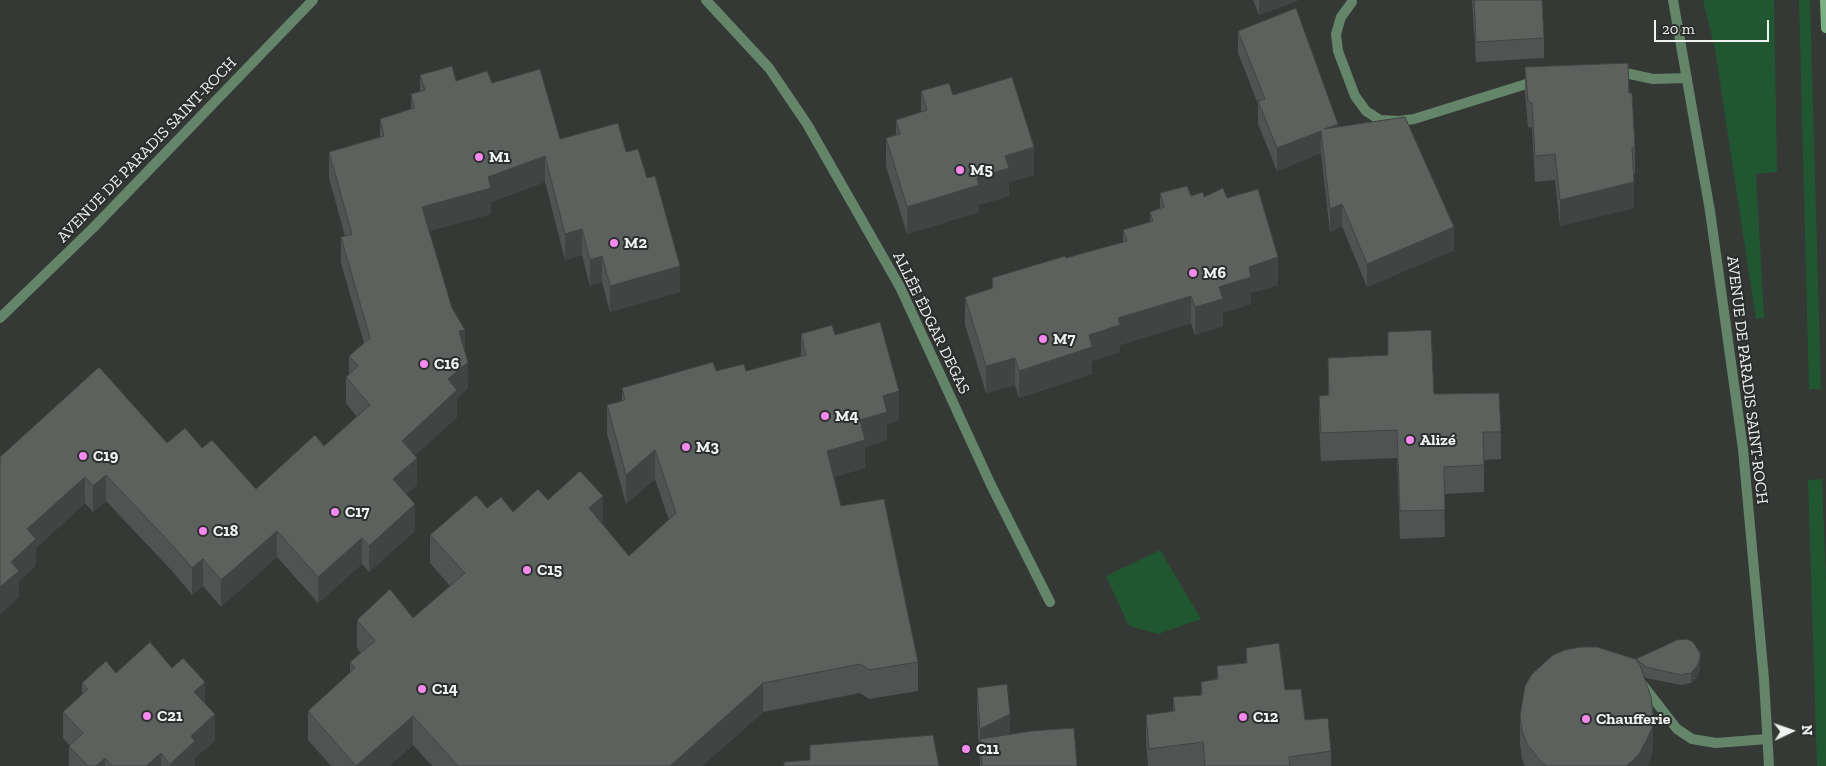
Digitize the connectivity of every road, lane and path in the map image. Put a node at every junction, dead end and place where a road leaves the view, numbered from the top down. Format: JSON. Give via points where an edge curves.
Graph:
{"nodes":[{"id":1,"x":313,"y":0,"type":"edge"},
{"id":2,"x":706,"y":0,"type":"edge"},
{"id":3,"x":1673,"y":0,"type":"edge"},
{"id":4,"x":1825,"y":0,"type":"edge"},
{"id":5,"x":1352,"y":2,"type":"dead end"},
{"id":6,"x":1826,"y":28,"type":"edge"},
{"id":7,"x":1607,"y":69,"type":"edge"},
{"id":8,"x":1546,"y":78,"type":"edge"},
{"id":9,"x":1687,"y":78,"type":"junction"},
{"id":10,"x":0,"y":318,"type":"edge"},
{"id":11,"x":1050,"y":602,"type":"dead end"},
{"id":12,"x":1631,"y":674,"type":"edge"},
{"id":13,"x":1767,"y":739,"type":"junction"},
{"id":14,"x":1769,"y":766,"type":"edge"}],
"edges":[{"from":1,"to":10,"type":"street","name":"AVENUE DE PARADIS SAINT-ROCH","via":[[93,228]]},
{"from":2,"to":11,"type":"street","name":"ALLÉE ÉDGAR DEGAS","via":[[769,68],[801,116],[900,287],[990,486]]},
{"from":3,"to":9,"type":"street","name":"AVENUE DE PARADIS SAINT-ROCH"},
{"from":4,"to":6,"type":"main road"},
{"from":5,"to":8,"type":"street","via":[[1341,17],[1336,34],[1338,51],[1355,96],[1366,111],[1380,120],[1414,119]]},
{"from":7,"to":9,"type":"street","via":[[1653,79]]},
{"from":9,"to":13,"type":"street","name":"AVENUE DE PARADIS SAINT-ROCH","via":[[1710,211],[1743,449]]},
{"from":12,"to":13,"type":"street","via":[[1676,730],[1692,739],[1716,743]]},
{"from":13,"to":14,"type":"street","name":"AVENUE DE PARADIS SAINT-ROCH"}]}
